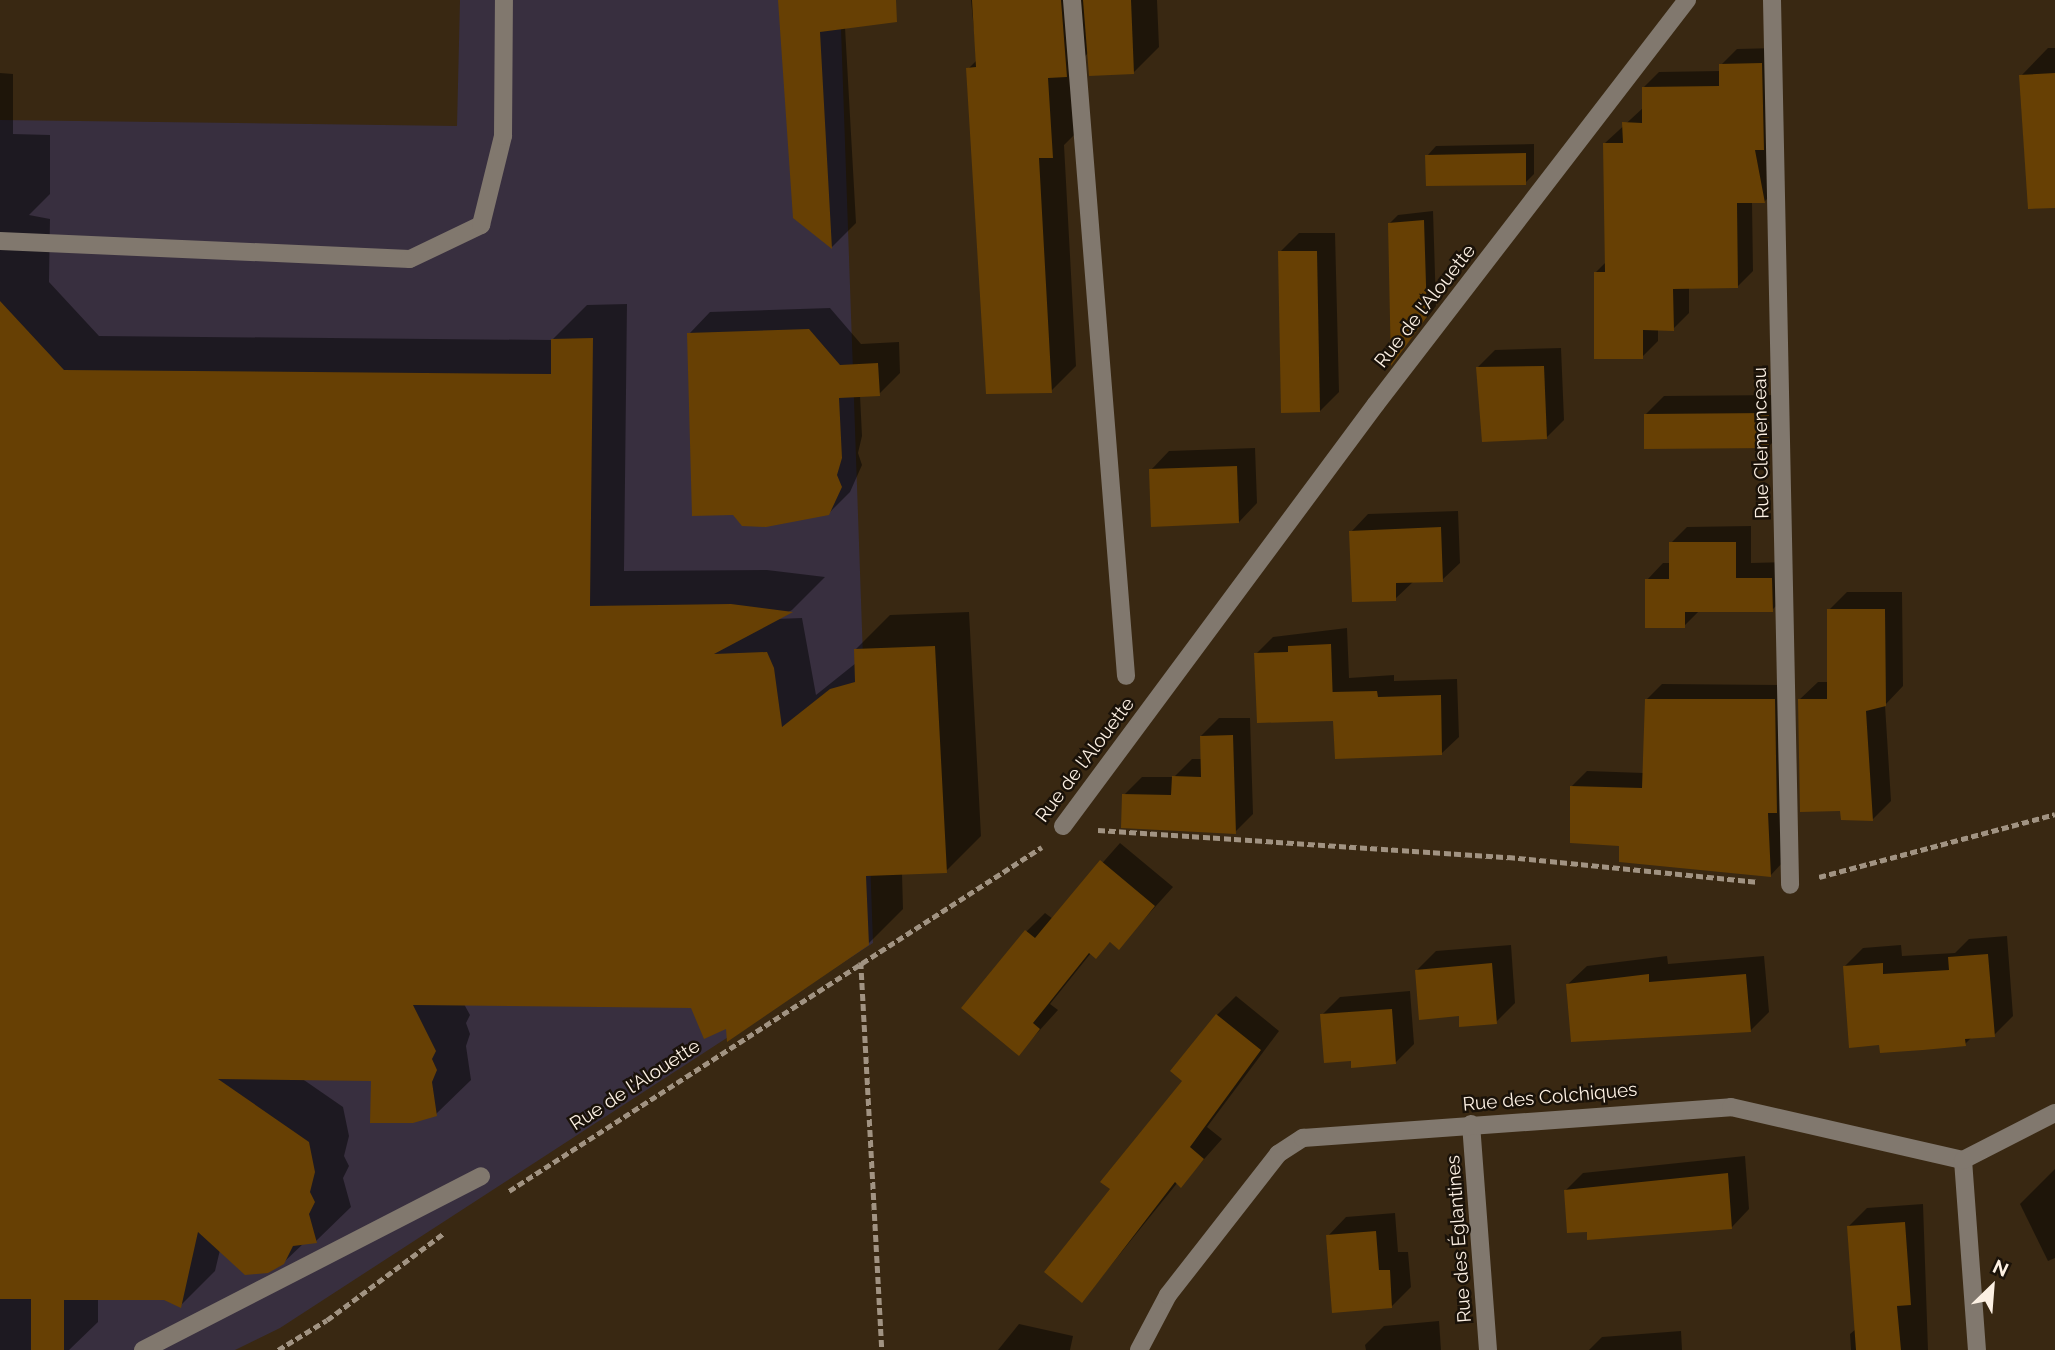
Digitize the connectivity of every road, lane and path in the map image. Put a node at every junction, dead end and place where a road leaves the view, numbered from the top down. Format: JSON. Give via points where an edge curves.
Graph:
{"nodes":[{"id":1,"x":504,"y":0,"type":"edge"},
{"id":2,"x":1072,"y":0,"type":"edge"},
{"id":3,"x":1687,"y":0,"type":"edge"},
{"id":4,"x":1772,"y":0,"type":"edge"},
{"id":5,"x":0,"y":241,"type":"edge"},
{"id":6,"x":1126,"y":676,"type":"dead end"},
{"id":7,"x":2055,"y":814,"type":"edge"},
{"id":8,"x":1063,"y":826,"type":"junction"},
{"id":9,"x":1790,"y":886,"type":"junction"},
{"id":10,"x":861,"y":962,"type":"junction"},
{"id":11,"x":2055,"y":1113,"type":"edge"},
{"id":12,"x":1471,"y":1124,"type":"junction"},
{"id":13,"x":1963,"y":1160,"type":"junction"},
{"id":14,"x":481,"y":1176,"type":"dead end"},
{"id":15,"x":504,"y":1194,"type":"dead end"},
{"id":16,"x":446,"y":1232,"type":"dead end"},
{"id":17,"x":143,"y":1350,"type":"edge"},
{"id":18,"x":278,"y":1350,"type":"edge"},
{"id":19,"x":882,"y":1350,"type":"edge"},
{"id":20,"x":1139,"y":1350,"type":"edge"},
{"id":21,"x":1488,"y":1350,"type":"edge"},
{"id":22,"x":1978,"y":1350,"type":"edge"}],
"edges":[{"from":1,"to":5,"type":"street","via":[[503,136],[481,225],[410,259]]},
{"from":2,"to":6,"type":"street"},
{"from":3,"to":8,"type":"street","name":"Rue de l'Alouette","via":[[1376,404]]},
{"from":4,"to":9,"type":"street","name":"Rue Clemenceau"},
{"from":7,"to":9,"type":"path"},
{"from":8,"to":9,"type":"path","via":[[1508,857]]},
{"from":8,"to":10,"type":"path","name":"Rue de l'Alouette","via":[[1037,850]]},
{"from":10,"to":15,"type":"path","name":"Rue de l'Alouette"},
{"from":10,"to":19,"type":"path"},
{"from":11,"to":13,"type":"street"},
{"from":12,"to":13,"type":"street","name":"Rue des Colchiques","via":[[1731,1107]]},
{"from":12,"to":20,"type":"street","name":"Rue des Colchiques","via":[[1322,1134],[1287,1145],[1168,1295]]},
{"from":12,"to":21,"type":"street","name":"Rue des Églantines"},
{"from":13,"to":22,"type":"street"},
{"from":14,"to":17,"type":"street"},
{"from":16,"to":18,"type":"path","via":[[327,1320]]}]}
